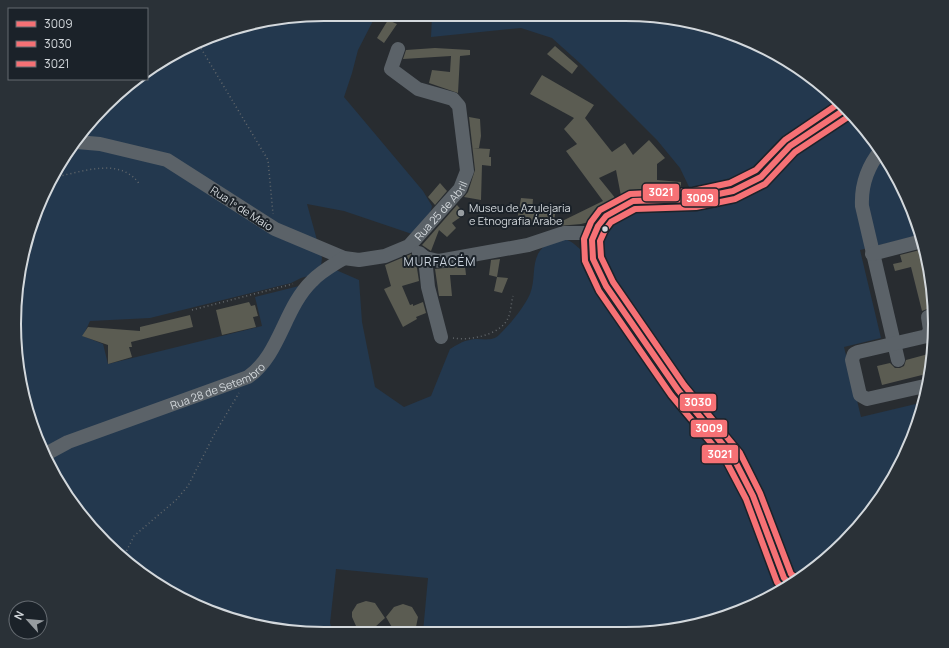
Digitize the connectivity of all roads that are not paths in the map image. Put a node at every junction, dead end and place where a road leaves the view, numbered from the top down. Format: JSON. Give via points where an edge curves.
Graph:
{"nodes":[{"id":1,"x":398,"y":49,"type":"dead end"},
{"id":2,"x":841,"y":112,"type":"edge"},
{"id":3,"x":82,"y":142,"type":"edge"},
{"id":4,"x":877,"y":156,"type":"edge"},
{"id":5,"x":594,"y":233,"type":"junction"},
{"id":6,"x":917,"y":242,"type":"edge"},
{"id":7,"x":410,"y":246,"type":"junction"},
{"id":8,"x":872,"y":254,"type":"junction"},
{"id":9,"x":344,"y":258,"type":"junction"},
{"id":10,"x":425,"y":258,"type":"junction"},
{"id":11,"x":927,"y":335,"type":"edge"},
{"id":12,"x":441,"y":337,"type":"road end"},
{"id":13,"x":894,"y":344,"type":"junction"},
{"id":14,"x":898,"y":360,"type":"dead end"},
{"id":15,"x":921,"y":387,"type":"edge"},
{"id":16,"x":49,"y":452,"type":"edge"},
{"id":17,"x":786,"y":580,"type":"edge"}],
"edges":[{"from":1,"to":7,"type":"street","name":"Rua 25 de Abril","via":[[391,69],[418,89],[453,99],[459,106],[467,171],[460,189]]},
{"from":2,"to":5,"type":"main road","via":[[790,146],[761,177],[733,191],[694,199],[633,201],[606,216]]},
{"from":3,"to":9,"type":"street","name":"Rua 1º de Maio","via":[[100,144],[167,160],[275,230]]},
{"from":4,"to":8,"type":"street","via":[[872,162],[862,194]]},
{"from":5,"to":10,"type":"street","via":[[564,233],[528,244],[439,261]]},
{"from":5,"to":17,"type":"main road","via":[[593,259],[606,286],[678,390],[733,457],[753,496]]},
{"from":6,"to":8,"type":"street"},
{"from":7,"to":9,"type":"street","name":"Rua 1º de Maio","via":[[386,256],[359,260]]},
{"from":7,"to":10,"type":"street"},
{"from":8,"to":13,"type":"street"},
{"from":9,"to":16,"type":"street","name":"Rua 28 de Setembro","via":[[312,281],[296,302],[263,363],[248,378],[68,442]]},
{"from":10,"to":12,"type":"street","via":[[428,287]]},
{"from":11,"to":13,"type":"street"},
{"from":13,"to":14,"type":"street"},
{"from":13,"to":15,"type":"street","via":[[854,354],[852,360],[860,395],[872,399]]}]}
